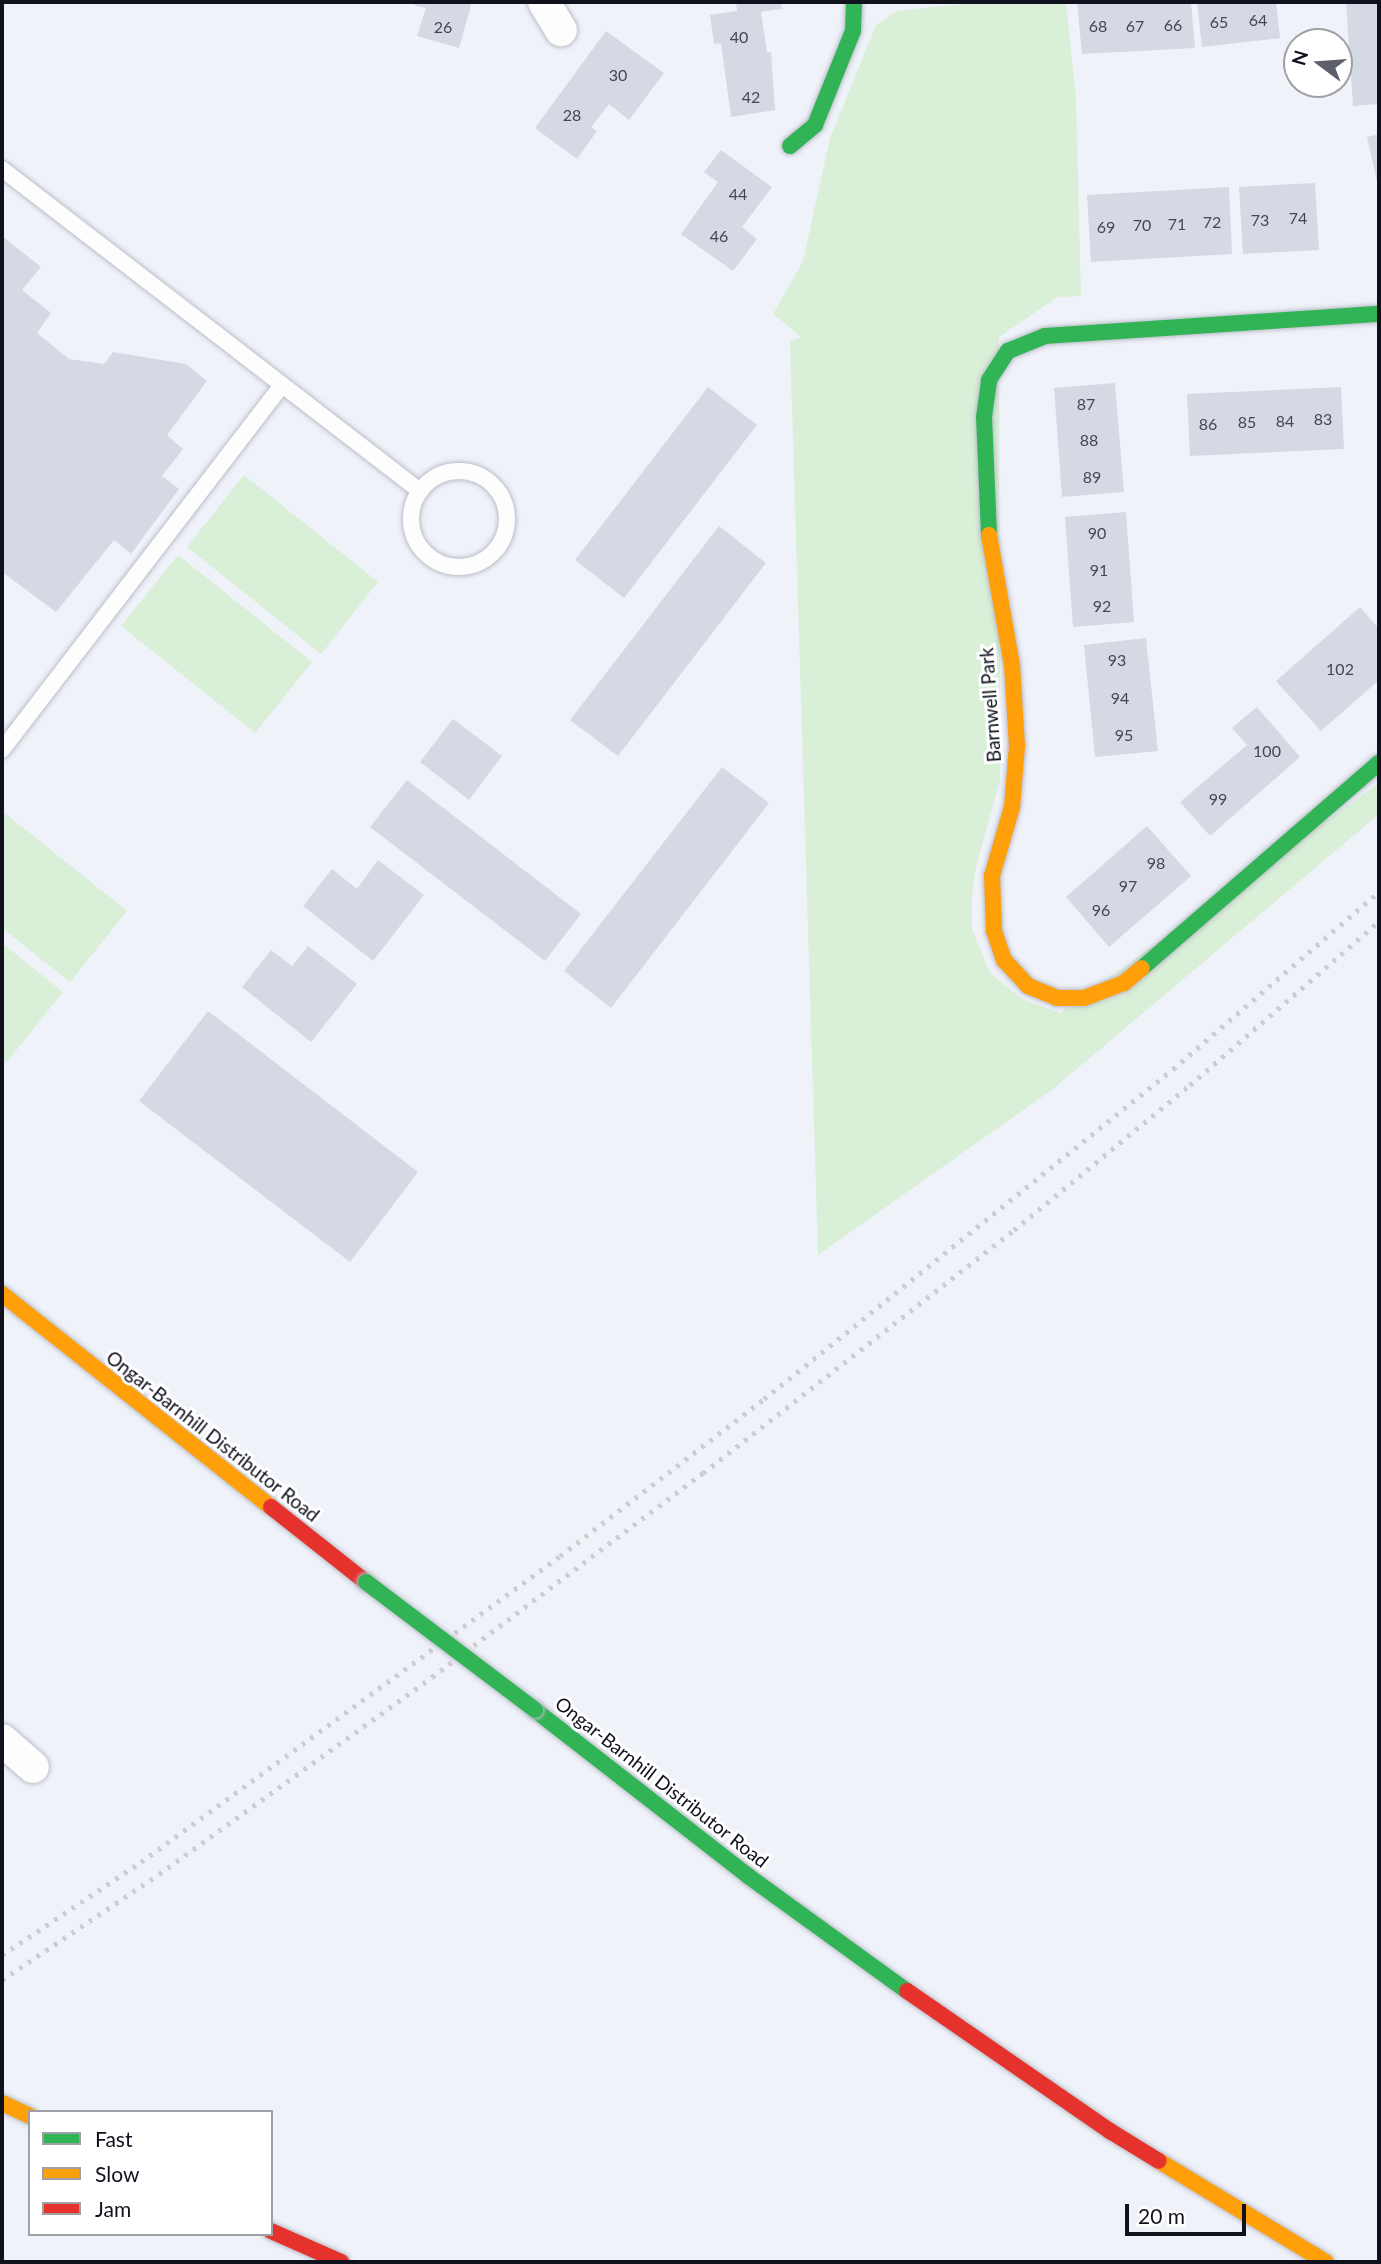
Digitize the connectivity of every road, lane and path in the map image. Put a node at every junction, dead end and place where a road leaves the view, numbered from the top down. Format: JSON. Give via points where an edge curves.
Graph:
{"nodes":[{"id":1,"x":544,"y":2,"type":"edge"},
{"id":2,"x":854,"y":2,"type":"edge"},
{"id":3,"x":561,"y":30,"type":"dead end"},
{"id":4,"x":790,"y":146,"type":"dead end"},
{"id":5,"x":2,"y":169,"type":"edge"},
{"id":6,"x":1379,"y":314,"type":"edge"},
{"id":7,"x":282,"y":385,"type":"junction"},
{"id":8,"x":420,"y":491,"type":"junction"},
{"id":9,"x":2,"y":750,"type":"edge"},
{"id":10,"x":1379,"y":762,"type":"edge"},
{"id":11,"x":2,"y":1294,"type":"edge"},
{"id":12,"x":2,"y":1740,"type":"edge"},
{"id":13,"x":33,"y":1767,"type":"dead end"},
{"id":14,"x":2,"y":2103,"type":"edge"},
{"id":15,"x":28,"y":2115,"type":"edge"},
{"id":16,"x":273,"y":2232,"type":"edge"},
{"id":17,"x":341,"y":2262,"type":"edge"},
{"id":18,"x":1326,"y":2262,"type":"edge"}],
"edges":[{"from":1,"to":3,"type":"street"},
{"from":2,"to":4,"type":"street","via":[[853,31],[815,125]]},
{"from":5,"to":7,"type":"lane"},
{"from":6,"to":10,"type":"street","name":"Barnwell Park","via":[[1045,336],[1008,351],[989,380],[986,502],[993,569],[1012,665],[1017,746],[1012,807],[992,876],[995,931],[1004,960],[1028,986],[1057,998],[1084,998],[1124,983]]},
{"from":7,"to":8,"type":"lane"},
{"from":7,"to":9,"type":"lane"},
{"from":8,"to":8,"type":"lane","via":[[435,477],[454,471],[474,473],[491,484],[502,497],[507,514],[499,547],[469,567],[450,567],[432,560],[411,528],[412,509]]},
{"from":11,"to":18,"type":"street","name":"Ongar-Barnhill Distributor Road","bridge":true,"via":[[748,1876],[956,2027],[1110,2130]]},
{"from":12,"to":13,"type":"street"},
{"from":14,"to":15,"type":"street"},
{"from":16,"to":17,"type":"street"}]}
